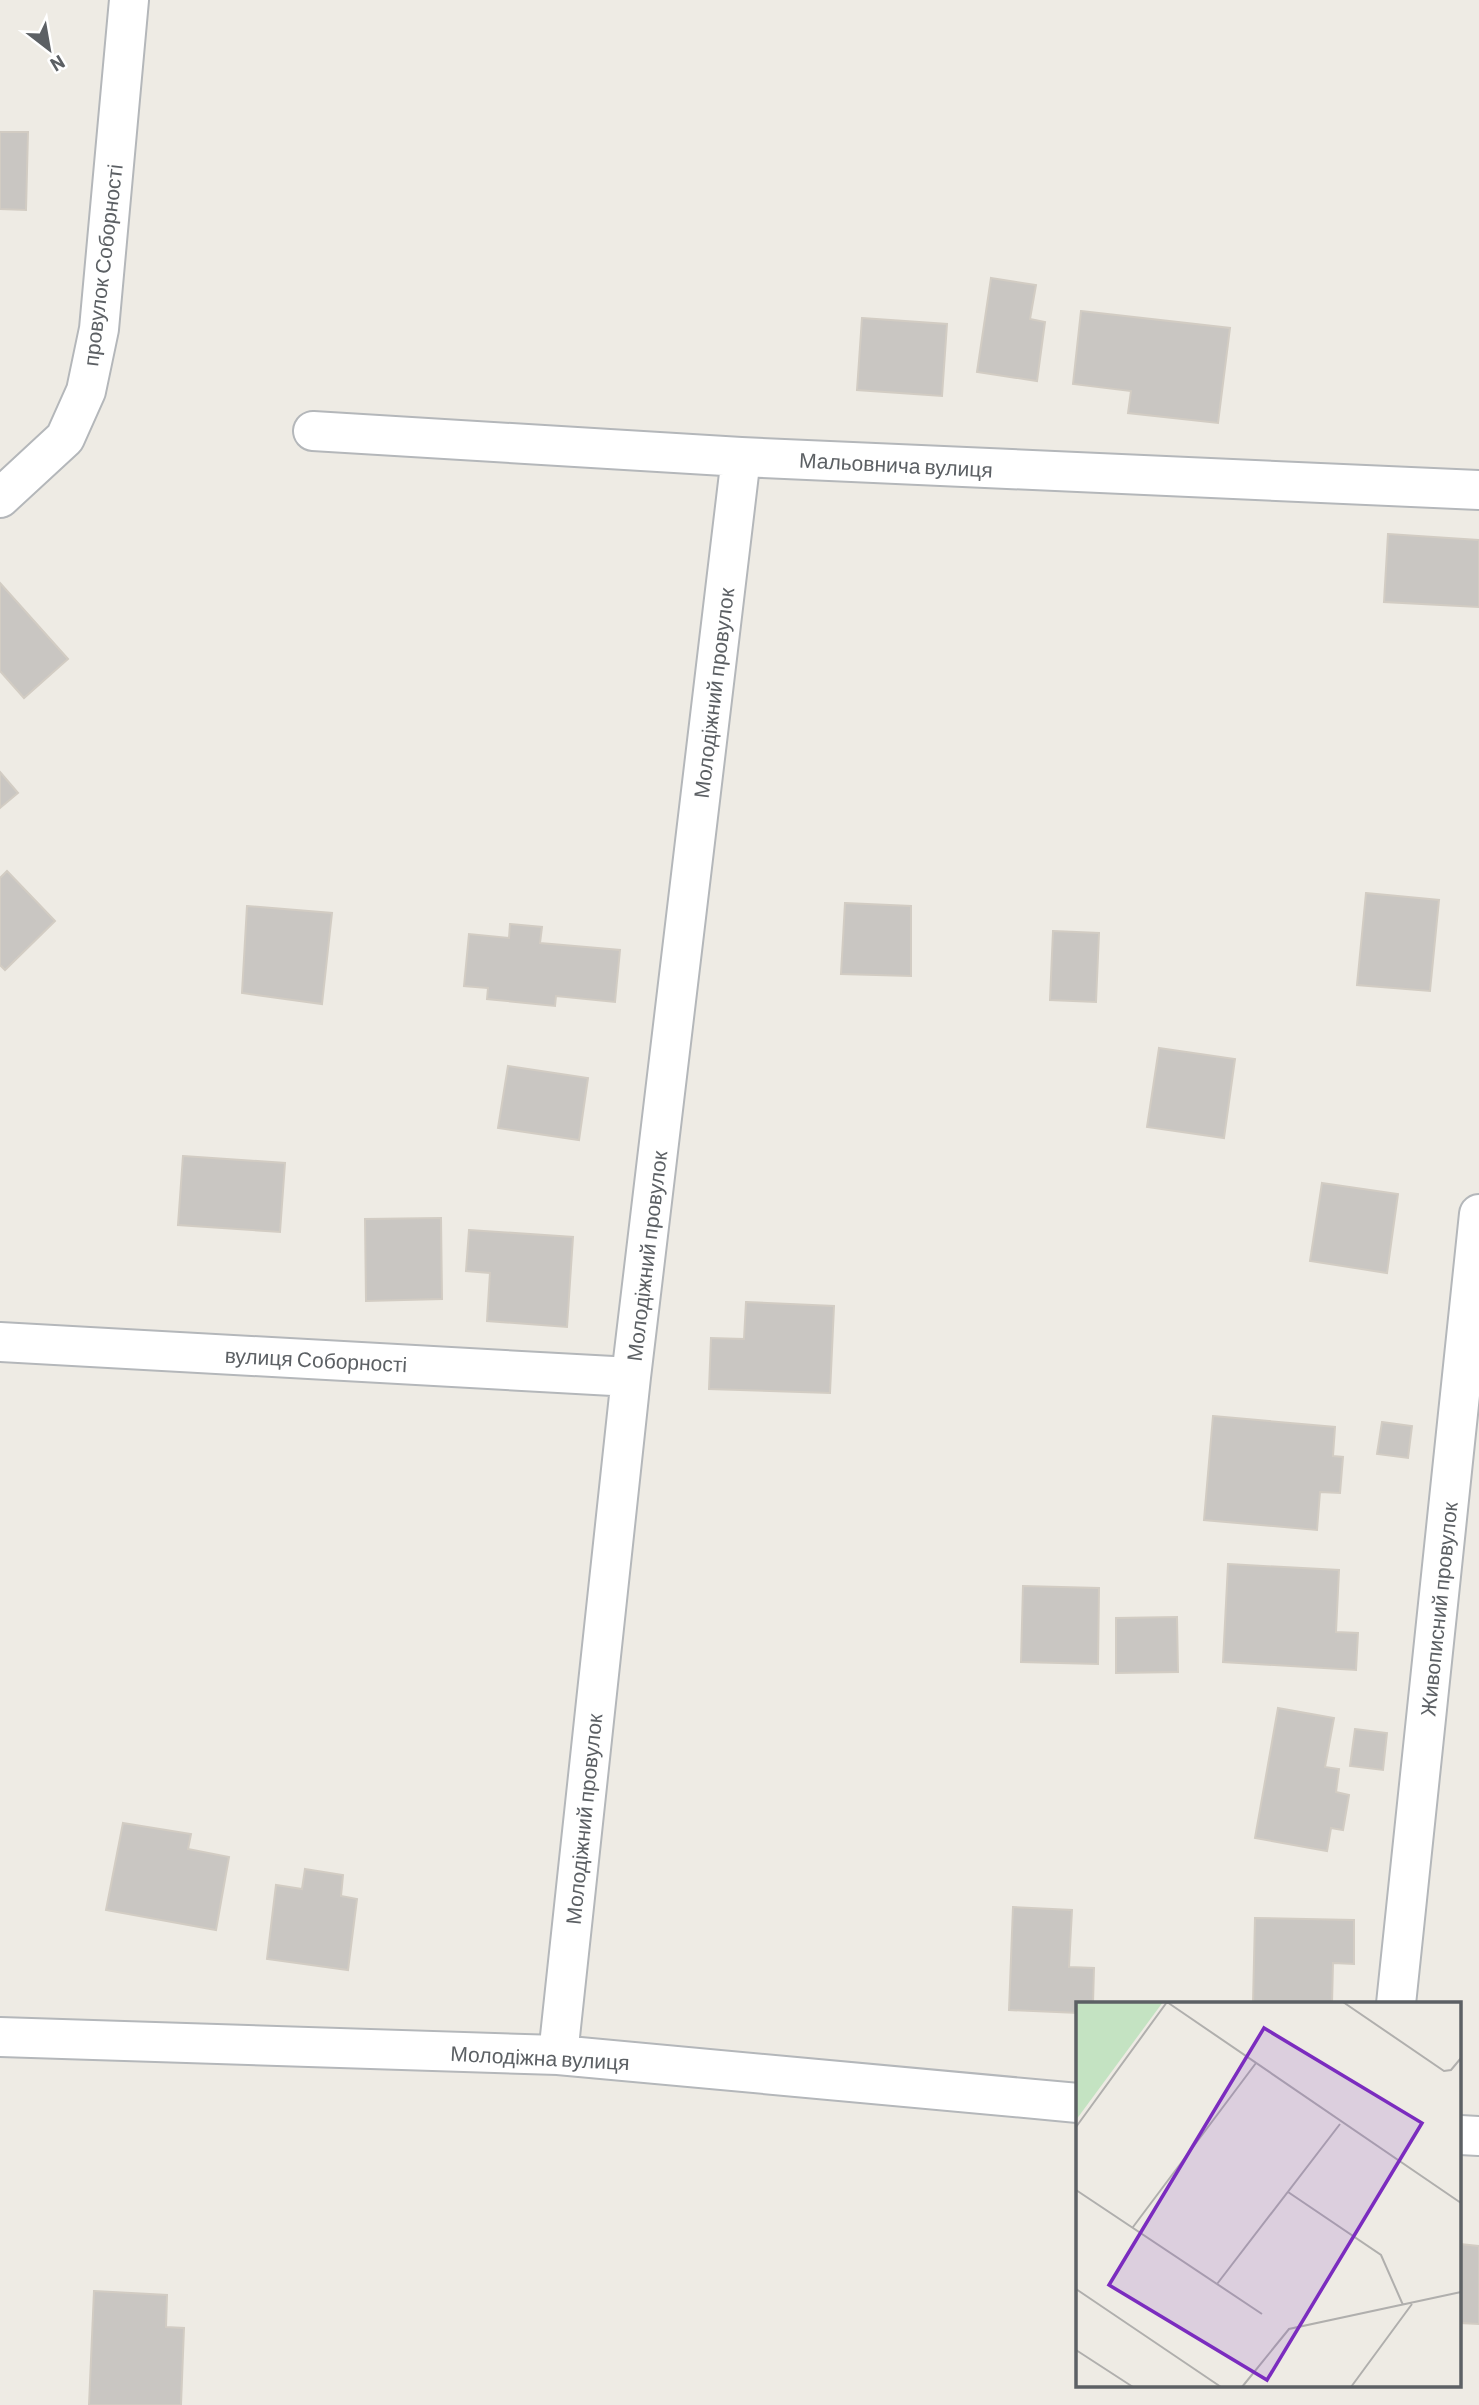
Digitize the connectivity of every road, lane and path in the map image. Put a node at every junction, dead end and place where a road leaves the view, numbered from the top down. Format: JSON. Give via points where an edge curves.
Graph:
{"nodes":[{"id":1,"x":129,"y":0,"type":"edge"},
{"id":2,"x":313,"y":431,"type":"dead end"},
{"id":3,"x":741,"y":457,"type":"junction"},
{"id":4,"x":1479,"y":490,"type":"edge"},
{"id":5,"x":0,"y":498,"type":"edge"},
{"id":6,"x":1479,"y":1214,"type":"edge"},
{"id":7,"x":0,"y":1342,"type":"edge"},
{"id":8,"x":631,"y":1377,"type":"junction"},
{"id":9,"x":1396,"y":2002,"type":"edge"},
{"id":10,"x":0,"y":2037,"type":"edge"},
{"id":11,"x":558,"y":2055,"type":"junction"},
{"id":12,"x":1076,"y":2103,"type":"edge"}],
"edges":[{"from":1,"to":5,"type":"street","name":"провулок Соборності","via":[[99,329],[86,391],[65,438]]},
{"from":2,"to":3,"type":"street","name":"Мальовнича вулиця"},
{"from":3,"to":4,"type":"street","name":"Мальовнича вулиця"},
{"from":3,"to":8,"type":"street","name":"Молодіжний провулок"},
{"from":6,"to":9,"type":"street","name":"Живописний провулок"},
{"from":7,"to":8,"type":"street","name":"вулиця Соборності"},
{"from":8,"to":11,"type":"street","name":"Молодіжний провулок"},
{"from":10,"to":11,"type":"street","name":"Молодіжна вулиця"},
{"from":11,"to":12,"type":"street","name":"Молодіжна вулиця"}]}
